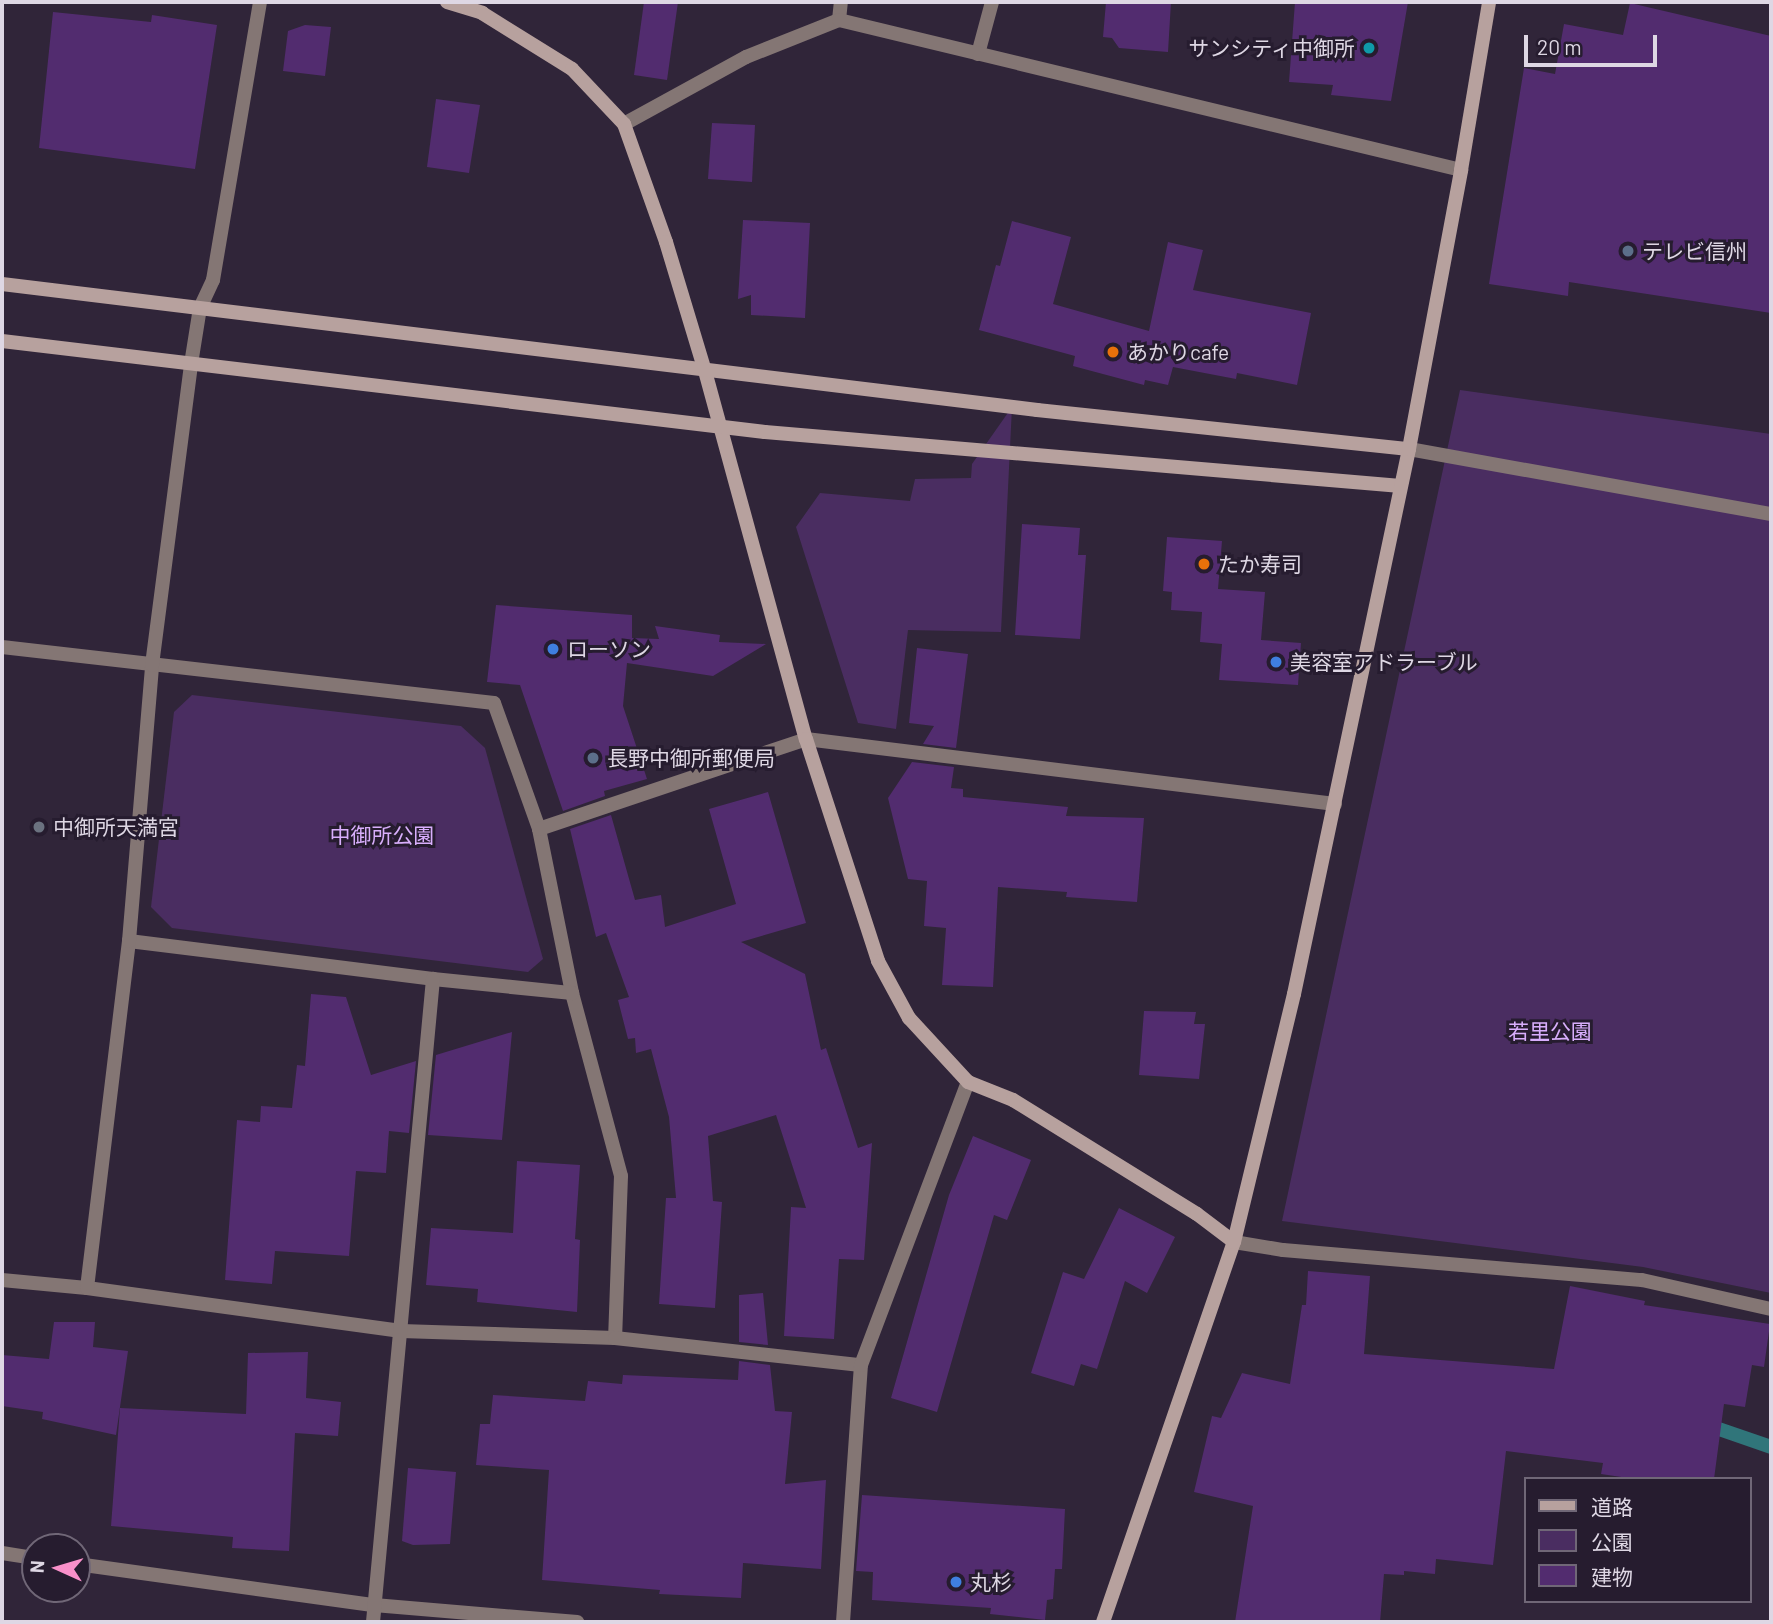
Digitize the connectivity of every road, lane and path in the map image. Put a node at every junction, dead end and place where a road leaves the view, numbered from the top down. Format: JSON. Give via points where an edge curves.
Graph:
{"nodes":[{"id":1,"x":260,"y":2,"type":"edge"},
{"id":2,"x":447,"y":2,"type":"edge"},
{"id":3,"x":841,"y":2,"type":"edge"},
{"id":4,"x":992,"y":2,"type":"edge"},
{"id":5,"x":1489,"y":2,"type":"edge"},
{"id":6,"x":839,"y":20,"type":"junction"},
{"id":7,"x":978,"y":54,"type":"junction"},
{"id":8,"x":624,"y":124,"type":"junction"},
{"id":9,"x":1461,"y":170,"type":"junction"},
{"id":10,"x":2,"y":284,"type":"edge"},
{"id":11,"x":200,"y":308,"type":"junction"},
{"id":12,"x":2,"y":341,"type":"edge"},
{"id":13,"x":191,"y":364,"type":"junction"},
{"id":14,"x":705,"y":371,"type":"junction"},
{"id":15,"x":720,"y":426,"type":"junction"},
{"id":16,"x":1409,"y":449,"type":"junction"},
{"id":17,"x":1401,"y":486,"type":"junction"},
{"id":18,"x":1771,"y":514,"type":"edge"},
{"id":19,"x":2,"y":647,"type":"edge"},
{"id":20,"x":152,"y":665,"type":"junction"},
{"id":21,"x":806,"y":738,"type":"junction"},
{"id":22,"x":1335,"y":804,"type":"junction"},
{"id":23,"x":539,"y":829,"type":"junction"},
{"id":24,"x":129,"y":941,"type":"junction"},
{"id":25,"x":433,"y":979,"type":"junction"},
{"id":26,"x":572,"y":993,"type":"junction"},
{"id":27,"x":968,"y":1082,"type":"junction"},
{"id":28,"x":1234,"y":1242,"type":"junction"},
{"id":29,"x":2,"y":1280,"type":"edge"},
{"id":30,"x":87,"y":1288,"type":"junction"},
{"id":31,"x":1771,"y":1309,"type":"edge"},
{"id":32,"x":401,"y":1331,"type":"junction"},
{"id":33,"x":615,"y":1338,"type":"junction"},
{"id":34,"x":861,"y":1365,"type":"junction"},
{"id":35,"x":2,"y":1553,"type":"edge"},
{"id":36,"x":21,"y":1556,"type":"edge"},
{"id":37,"x":91,"y":1566,"type":"edge"},
{"id":38,"x":374,"y":1605,"type":"junction"},
{"id":39,"x":373,"y":1622,"type":"edge"},
{"id":40,"x":576,"y":1622,"type":"edge"},
{"id":41,"x":843,"y":1622,"type":"edge"},
{"id":42,"x":1103,"y":1622,"type":"edge"}],
"edges":[{"from":1,"to":11,"type":"street","via":[[213,280]]},
{"from":2,"to":8,"type":"street","via":[[482,13],[572,69]]},
{"from":3,"to":6,"type":"street"},
{"from":4,"to":7,"type":"street"},
{"from":5,"to":9,"type":"street"},
{"from":6,"to":7,"type":"street"},
{"from":6,"to":8,"type":"street","via":[[746,57]]},
{"from":7,"to":9,"type":"street"},
{"from":8,"to":14,"type":"street"},
{"from":9,"to":16,"type":"street"},
{"from":10,"to":11,"type":"street"},
{"from":11,"to":13,"type":"street"},
{"from":11,"to":14,"type":"street"},
{"from":12,"to":13,"type":"street"},
{"from":13,"to":15,"type":"street"},
{"from":13,"to":20,"type":"street"},
{"from":14,"to":15,"type":"street"},
{"from":14,"to":16,"type":"street"},
{"from":15,"to":17,"type":"street"},
{"from":15,"to":21,"type":"street"},
{"from":16,"to":17,"type":"street"},
{"from":16,"to":18,"type":"street"},
{"from":17,"to":22,"type":"street"},
{"from":19,"to":20,"type":"street"},
{"from":20,"to":23,"type":"street","via":[[494,703]]},
{"from":20,"to":24,"type":"street"},
{"from":21,"to":22,"type":"street"},
{"from":21,"to":23,"type":"street"},
{"from":21,"to":27,"type":"street","via":[[878,961],[909,1018]]},
{"from":22,"to":28,"type":"street"},
{"from":23,"to":26,"type":"street"},
{"from":24,"to":25,"type":"street"},
{"from":24,"to":30,"type":"street"},
{"from":25,"to":26,"type":"street"},
{"from":25,"to":32,"type":"street"},
{"from":26,"to":33,"type":"street","via":[[621,1176]]},
{"from":27,"to":28,"type":"street","via":[[1013,1100],[1197,1214]]},
{"from":27,"to":34,"type":"street"},
{"from":28,"to":31,"type":"street","via":[[1642,1280]]},
{"from":28,"to":42,"type":"street"},
{"from":29,"to":30,"type":"street"},
{"from":30,"to":32,"type":"street"},
{"from":32,"to":33,"type":"street"},
{"from":32,"to":38,"type":"street"},
{"from":33,"to":34,"type":"street"},
{"from":34,"to":41,"type":"street"},
{"from":35,"to":36,"type":"street"},
{"from":37,"to":38,"type":"street"},
{"from":38,"to":39,"type":"street"},
{"from":38,"to":40,"type":"street"}]}
